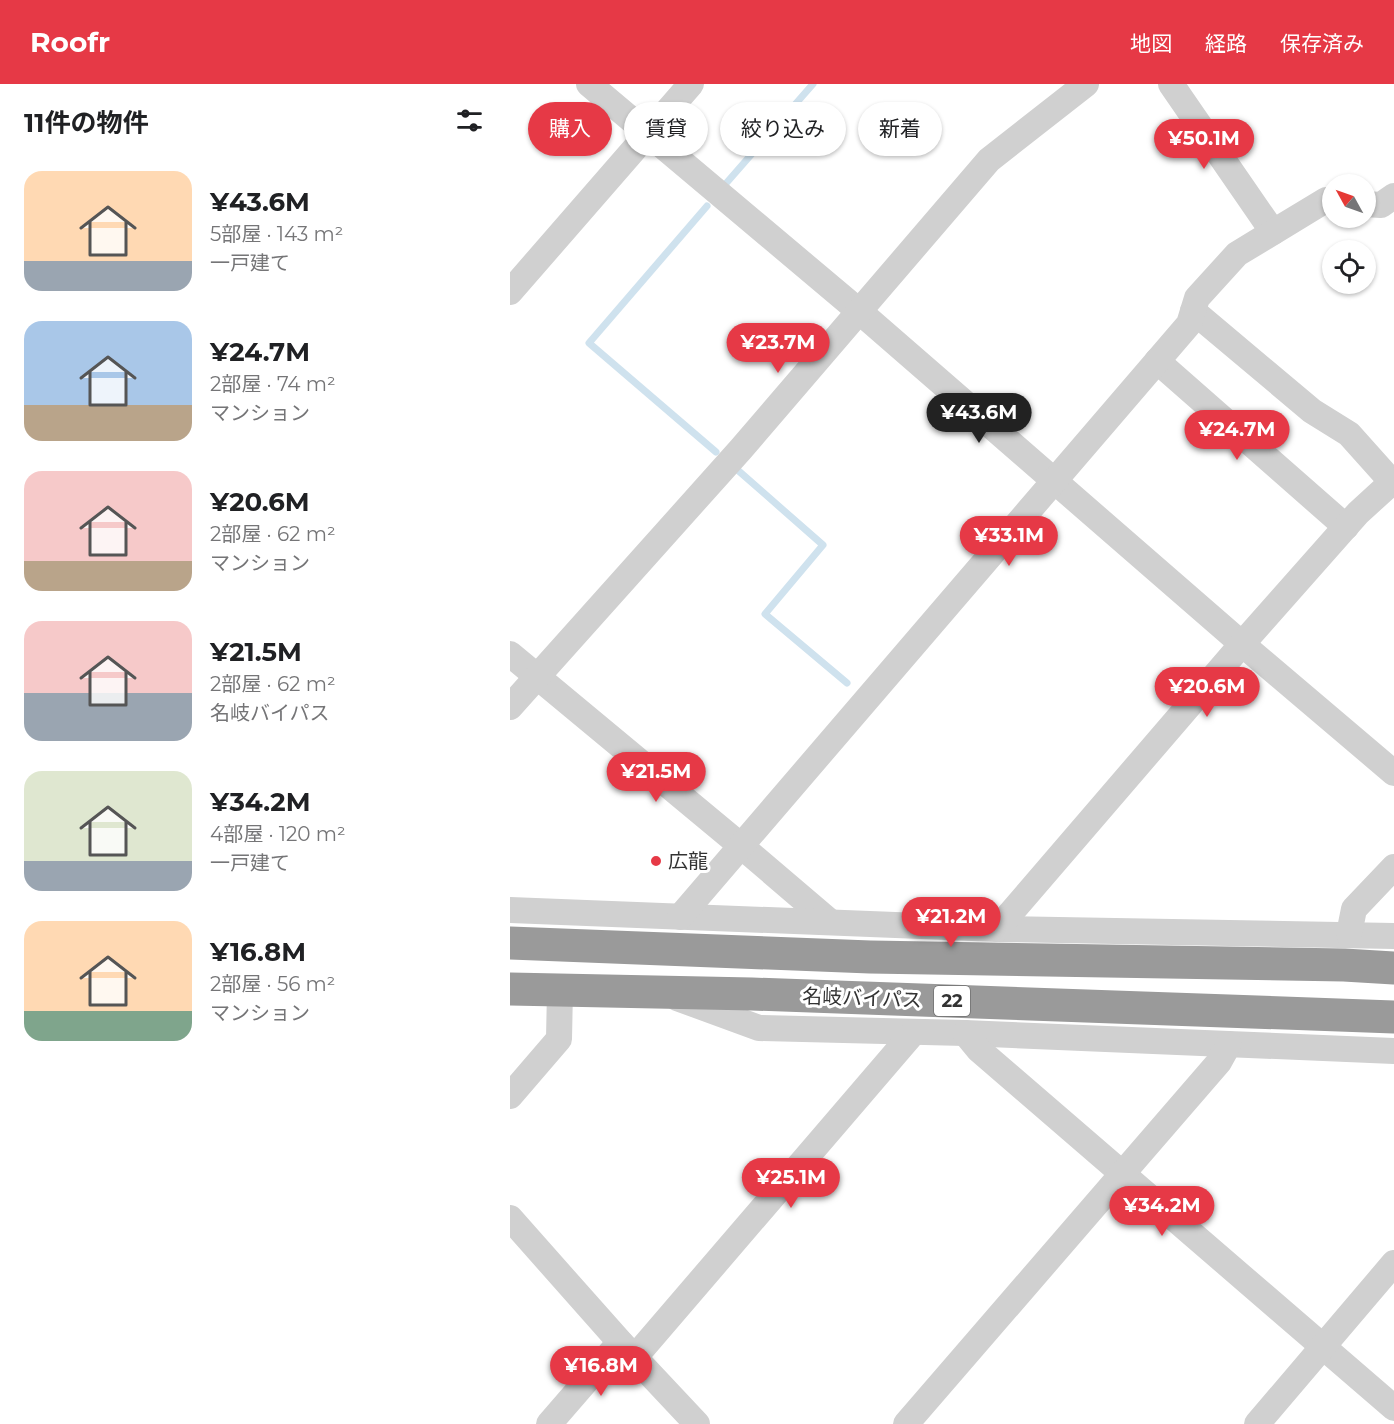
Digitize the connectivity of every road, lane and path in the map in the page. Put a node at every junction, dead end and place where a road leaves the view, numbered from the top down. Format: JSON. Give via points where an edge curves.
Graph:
{"nodes":[{"id":1,"x":589,"y":84,"type":"edge"},
{"id":2,"x":691,"y":84,"type":"edge"},
{"id":3,"x":1086,"y":84,"type":"edge"},
{"id":4,"x":1171,"y":84,"type":"edge"},
{"id":5,"x":675,"y":102,"type":"edge"},
{"id":6,"x":624,"y":114,"type":"edge"},
{"id":7,"x":628,"y":156,"type":"edge"},
{"id":8,"x":673,"y":156,"type":"edge"},
{"id":9,"x":1394,"y":196,"type":"edge"},
{"id":10,"x":1322,"y":202,"type":"edge"},
{"id":11,"x":1376,"y":205,"type":"edge"},
{"id":12,"x":1273,"y":232,"type":"junction"},
{"id":13,"x":510,"y":292,"type":"edge"},
{"id":14,"x":1193,"y":311,"type":"junction"},
{"id":15,"x":860,"y":312,"type":"junction"},
{"id":16,"x":1157,"y":361,"type":"junction"},
{"id":17,"x":1055,"y":481,"type":"junction"},
{"id":18,"x":1393,"y":481,"type":"edge"},
{"id":19,"x":1346,"y":527,"type":"junction"},
{"id":20,"x":1242,"y":644,"type":"junction"},
{"id":21,"x":510,"y":654,"type":"edge"},
{"id":22,"x":536,"y":676,"type":"junction"},
{"id":23,"x":510,"y":706,"type":"edge"},
{"id":24,"x":1394,"y":773,"type":"edge"},
{"id":25,"x":740,"y":845,"type":"junction"},
{"id":26,"x":1394,"y":867,"type":"edge"},
{"id":27,"x":510,"y":910,"type":"edge"},
{"id":28,"x":680,"y":917,"type":"junction"},
{"id":29,"x":829,"y":921,"type":"junction"},
{"id":30,"x":997,"y":929,"type":"junction"},
{"id":31,"x":1350,"y":934,"type":"junction"},
{"id":32,"x":1394,"y":936,"type":"edge"},
{"id":33,"x":510,"y":943,"type":"edge"},
{"id":34,"x":1394,"y":968,"type":"edge"},
{"id":35,"x":510,"y":989,"type":"edge"},
{"id":36,"x":560,"y":990,"type":"junction"},
{"id":37,"x":663,"y":992,"type":"junction"},
{"id":38,"x":1394,"y":1017,"type":"edge"},
{"id":39,"x":913,"y":1033,"type":"junction"},
{"id":40,"x":965,"y":1033,"type":"junction"},
{"id":41,"x":1228,"y":1044,"type":"junction"},
{"id":42,"x":1394,"y":1051,"type":"edge"},
{"id":43,"x":510,"y":1096,"type":"edge"},
{"id":44,"x":1123,"y":1174,"type":"junction"},
{"id":45,"x":510,"y":1218,"type":"edge"},
{"id":46,"x":1394,"y":1263,"type":"edge"},
{"id":47,"x":1323,"y":1347,"type":"junction"},
{"id":48,"x":628,"y":1349,"type":"junction"},
{"id":49,"x":1394,"y":1408,"type":"edge"},
{"id":50,"x":549,"y":1424,"type":"edge"},
{"id":51,"x":697,"y":1424,"type":"edge"},
{"id":52,"x":906,"y":1424,"type":"edge"},
{"id":53,"x":1257,"y":1424,"type":"edge"}],
"edges":[{"from":1,"to":6,"type":"street"},
{"from":2,"to":5,"type":"street"},
{"from":3,"to":15,"type":"street","via":[[989,160]]},
{"from":4,"to":12,"type":"street"},
{"from":7,"to":13,"type":"street"},
{"from":8,"to":15,"type":"street"},
{"from":9,"to":11,"type":"street"},
{"from":10,"to":12,"type":"street"},
{"from":12,"to":14,"type":"street","via":[[1237,254],[1197,298]]},
{"from":14,"to":16,"type":"street","via":[[1189,324]]},
{"from":14,"to":18,"type":"street","via":[[1312,411],[1349,434]]},
{"from":15,"to":17,"type":"street"},
{"from":15,"to":22,"type":"street"},
{"from":16,"to":17,"type":"street"},
{"from":16,"to":19,"type":"street"},
{"from":17,"to":20,"type":"street"},
{"from":17,"to":25,"type":"street"},
{"from":18,"to":19,"type":"street"},
{"from":19,"to":20,"type":"street"},
{"from":20,"to":24,"type":"street"},
{"from":20,"to":30,"type":"street"},
{"from":21,"to":22,"type":"street"},
{"from":22,"to":23,"type":"street"},
{"from":22,"to":25,"type":"street"},
{"from":25,"to":28,"type":"street"},
{"from":25,"to":29,"type":"street"},
{"from":26,"to":31,"type":"street","via":[[1354,909]]},
{"from":27,"to":28,"type":"street"},
{"from":28,"to":29,"type":"street"},
{"from":29,"to":30,"type":"street"},
{"from":30,"to":31,"type":"street"},
{"from":31,"to":32,"type":"street"},
{"from":33,"to":34,"type":"highway","number":"22","via":[[870,957]]},
{"from":35,"to":36,"type":"highway","name":"名岐バイパス","number":"22"},
{"from":36,"to":37,"type":"highway","name":"名岐バイパス","number":"22"},
{"from":36,"to":43,"type":"street","via":[[560,1039]]},
{"from":37,"to":38,"type":"highway","name":"名岐バイパス","number":"22"},
{"from":37,"to":39,"type":"street","via":[[759,1028]]},
{"from":39,"to":40,"type":"street"},
{"from":39,"to":48,"type":"street"},
{"from":40,"to":41,"type":"street"},
{"from":40,"to":44,"type":"street","via":[[979,1050]]},
{"from":41,"to":42,"type":"street"},
{"from":41,"to":44,"type":"street","via":[[1219,1062]]},
{"from":44,"to":47,"type":"street"},
{"from":44,"to":52,"type":"street"},
{"from":45,"to":48,"type":"street"},
{"from":46,"to":47,"type":"street"},
{"from":47,"to":49,"type":"street"},
{"from":47,"to":53,"type":"street"},
{"from":48,"to":50,"type":"street"},
{"from":48,"to":51,"type":"street"}]}
